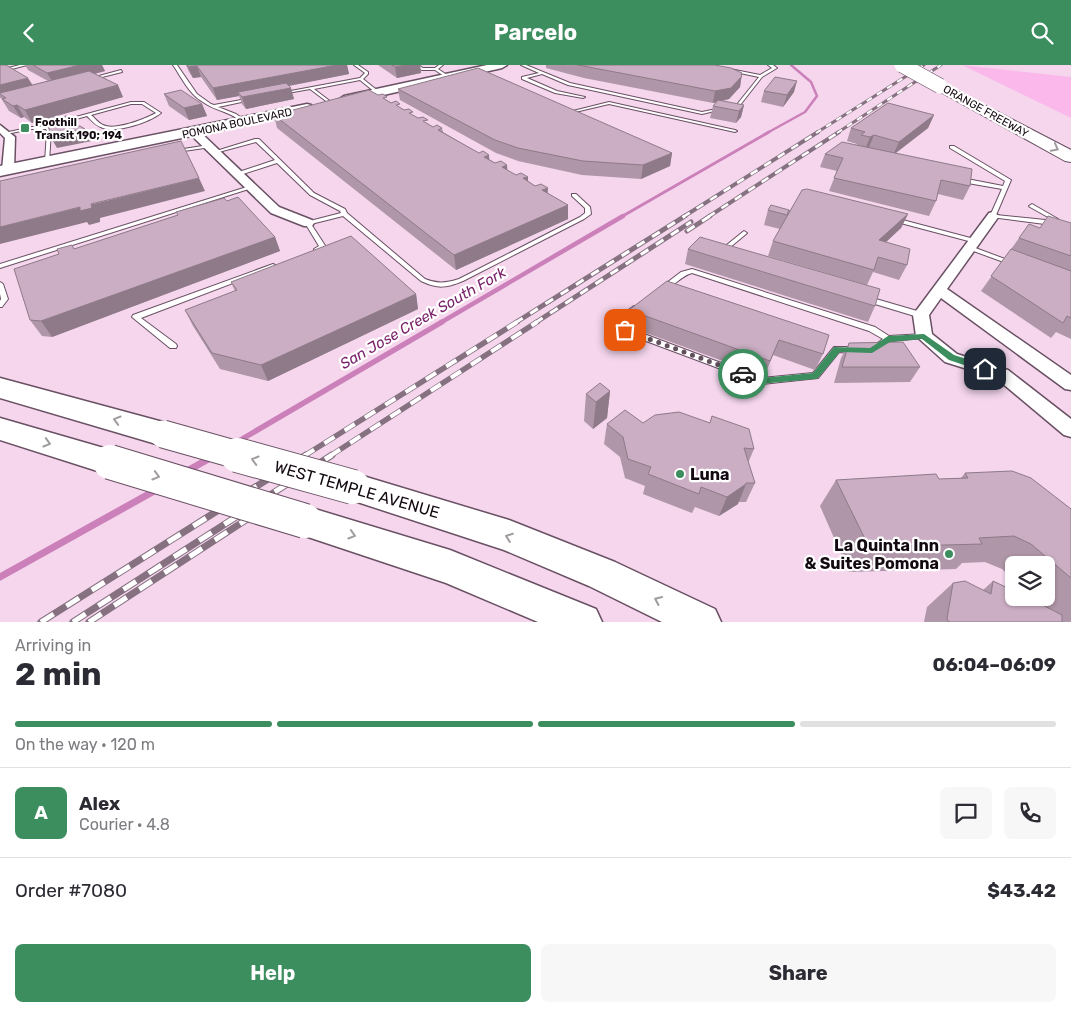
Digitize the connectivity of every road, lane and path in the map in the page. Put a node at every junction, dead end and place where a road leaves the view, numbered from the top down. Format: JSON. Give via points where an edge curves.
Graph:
{"nodes":[{"id":1,"x":25,"y":65,"type":"edge"},
{"id":2,"x":175,"y":65,"type":"edge"},
{"id":3,"x":356,"y":65,"type":"edge"},
{"id":4,"x":414,"y":65,"type":"edge"},
{"id":5,"x":502,"y":65,"type":"edge"},
{"id":6,"x":523,"y":65,"type":"edge"},
{"id":7,"x":770,"y":65,"type":"edge"},
{"id":8,"x":902,"y":65,"type":"edge"},
{"id":9,"x":11,"y":68,"type":"junction"},
{"id":10,"x":436,"y":69,"type":"junction"},
{"id":11,"x":726,"y":69,"type":"edge"},
{"id":12,"x":0,"y":71,"type":"edge"},
{"id":13,"x":121,"y":71,"type":"dead end"},
{"id":14,"x":445,"y":71,"type":"edge"},
{"id":15,"x":16,"y":73,"type":"edge"},
{"id":16,"x":542,"y":73,"type":"junction"},
{"id":17,"x":761,"y":75,"type":"junction"},
{"id":18,"x":361,"y":79,"type":"junction"},
{"id":19,"x":83,"y":81,"type":"edge"},
{"id":20,"x":311,"y":88,"type":"junction"},
{"id":21,"x":376,"y":93,"type":"junction"},
{"id":22,"x":272,"y":95,"type":"edge"},
{"id":23,"x":583,"y":97,"type":"dead end"},
{"id":24,"x":253,"y":99,"type":"edge"},
{"id":25,"x":330,"y":103,"type":"junction"},
{"id":26,"x":214,"y":106,"type":"junction"},
{"id":27,"x":565,"y":109,"type":"edge"},
{"id":28,"x":571,"y":112,"type":"junction"},
{"id":29,"x":88,"y":115,"type":"junction"},
{"id":30,"x":579,"y":116,"type":"edge"},
{"id":31,"x":244,"y":121,"type":"junction"},
{"id":32,"x":42,"y":127,"type":"junction"},
{"id":33,"x":3,"y":131,"type":"edge"},
{"id":34,"x":735,"y":131,"type":"dead end"},
{"id":35,"x":194,"y":132,"type":"junction"},
{"id":36,"x":952,"y":147,"type":"dead end"},
{"id":37,"x":212,"y":149,"type":"junction"},
{"id":38,"x":172,"y":152,"type":"edge"},
{"id":39,"x":1071,"y":157,"type":"edge"},
{"id":40,"x":278,"y":161,"type":"junction"},
{"id":41,"x":46,"y":162,"type":"junction"},
{"id":42,"x":4,"y":170,"type":"edge"},
{"id":43,"x":238,"y":174,"type":"junction"},
{"id":44,"x":951,"y":177,"type":"edge"},
{"id":45,"x":252,"y":187,"type":"junction"},
{"id":46,"x":1004,"y":188,"type":"junction"},
{"id":47,"x":574,"y":195,"type":"dead end"},
{"id":48,"x":1032,"y":206,"type":"dead end"},
{"id":49,"x":344,"y":214,"type":"junction"},
{"id":50,"x":993,"y":217,"type":"junction"},
{"id":51,"x":892,"y":220,"type":"edge"},
{"id":52,"x":308,"y":223,"type":"junction"},
{"id":53,"x":1062,"y":224,"type":"junction"},
{"id":54,"x":1071,"y":230,"type":"edge"},
{"id":55,"x":744,"y":233,"type":"dead end"},
{"id":56,"x":973,"y":245,"type":"junction"},
{"id":57,"x":306,"y":253,"type":"edge"},
{"id":58,"x":737,"y":257,"type":"edge"},
{"id":59,"x":279,"y":264,"type":"edge"},
{"id":60,"x":1016,"y":265,"type":"edge"},
{"id":61,"x":0,"y":266,"type":"edge"},
{"id":62,"x":0,"y":284,"type":"edge"},
{"id":63,"x":662,"y":289,"type":"junction"},
{"id":64,"x":940,"y":291,"type":"junction"},
{"id":65,"x":671,"y":292,"type":"edge"},
{"id":66,"x":655,"y":294,"type":"edge"},
{"id":67,"x":860,"y":297,"type":"edge"},
{"id":68,"x":0,"y":305,"type":"edge"},
{"id":69,"x":641,"y":305,"type":"edge"},
{"id":70,"x":920,"y":315,"type":"junction"},
{"id":71,"x":924,"y":336,"type":"junction"},
{"id":72,"x":888,"y":339,"type":"junction"},
{"id":73,"x":173,"y":346,"type":"dead end"},
{"id":74,"x":828,"y":346,"type":"edge"},
{"id":75,"x":837,"y":349,"type":"junction"},
{"id":76,"x":1071,"y":384,"type":"edge"},
{"id":77,"x":0,"y":388,"type":"edge"},
{"id":78,"x":0,"y":429,"type":"edge"},
{"id":79,"x":1071,"y":430,"type":"edge"},
{"id":80,"x":584,"y":622,"type":"edge"},
{"id":81,"x":702,"y":622,"type":"edge"}],
"edges":[{"from":1,"to":9,"type":"lane"},
{"from":2,"to":26,"type":"lane","via":[[193,90]]},
{"from":3,"to":18,"type":"lane","via":[[367,73]]},
{"from":4,"to":10,"type":"lane","via":[[422,69]]},
{"from":5,"to":14,"type":"street","name":"POMONA BOULEVARD","via":[[482,72]]},
{"from":6,"to":16,"type":"lane"},
{"from":7,"to":17,"type":"lane","via":[[774,68]]},
{"from":8,"to":39,"type":"highway","name":"ORANGE FREEWAY","one_way":true,"bridge":true},
{"from":9,"to":12,"type":"lane"},
{"from":9,"to":15,"type":"lane"},
{"from":10,"to":14,"type":"lane"},
{"from":10,"to":14,"type":"lane"},
{"from":11,"to":17,"type":"lane"},
{"from":13,"to":19,"type":"lane"},
{"from":14,"to":21,"type":"street","name":"POMONA BOULEVARD"},
{"from":16,"to":17,"type":"lane","via":[[569,84],[702,113],[736,108]]},
{"from":16,"to":23,"type":"lane","via":[[523,78],[556,92]]},
{"from":18,"to":20,"type":"lane"},
{"from":18,"to":21,"type":"lane"},
{"from":20,"to":22,"type":"lane"},
{"from":20,"to":25,"type":"lane"},
{"from":21,"to":25,"type":"street","name":"POMONA BOULEVARD"},
{"from":24,"to":26,"type":"lane"},
{"from":25,"to":31,"type":"street","name":"POMONA BOULEVARD"},
{"from":26,"to":31,"type":"lane","via":[[236,114]]},
{"from":27,"to":28,"type":"lane"},
{"from":28,"to":30,"type":"lane"},
{"from":28,"to":34,"type":"lane","via":[[609,103]]},
{"from":29,"to":29,"type":"lane","via":[[137,103],[159,113],[153,118],[112,128],[104,128]]},
{"from":29,"to":32,"type":"lane"},
{"from":31,"to":35,"type":"street","name":"POMONA BOULEVARD"},
{"from":32,"to":33,"type":"lane"},
{"from":32,"to":41,"type":"lane","via":[[49,131]]},
{"from":33,"to":42,"type":"street","via":[[10,137]]},
{"from":35,"to":37,"type":"street"},
{"from":35,"to":41,"type":"street","name":"POMONA BOULEVARD"},
{"from":36,"to":46,"type":"lane","via":[[1008,180]]},
{"from":37,"to":38,"type":"lane"},
{"from":37,"to":40,"type":"lane","via":[[258,141]]},
{"from":37,"to":43,"type":"street"},
{"from":40,"to":43,"type":"lane"},
{"from":40,"to":49,"type":"lane","via":[[312,194],[336,205]]},
{"from":41,"to":42,"type":"street","name":"POMONA BOULEVARD"},
{"from":43,"to":45,"type":"street"},
{"from":44,"to":46,"type":"lane"},
{"from":45,"to":52,"type":"street","via":[[275,210]]},
{"from":45,"to":61,"type":"lane"},
{"from":46,"to":50,"type":"lane"},
{"from":47,"to":49,"type":"lane","via":[[588,208],[588,214],[477,272],[443,285],[423,280]]},
{"from":48,"to":53,"type":"lane"},
{"from":49,"to":52,"type":"lane"},
{"from":50,"to":53,"type":"lane"},
{"from":50,"to":56,"type":"street"},
{"from":51,"to":56,"type":"lane"},
{"from":52,"to":57,"type":"lane","via":[[324,247]]},
{"from":53,"to":54,"type":"lane"},
{"from":55,"to":58,"type":"lane","via":[[725,249]]},
{"from":56,"to":60,"type":"lane"},
{"from":56,"to":64,"type":"street"},
{"from":59,"to":73,"type":"lane","via":[[136,317]]},
{"from":62,"to":68,"type":"lane","via":[[5,299]]},
{"from":63,"to":65,"type":"lane"},
{"from":63,"to":66,"type":"lane"},
{"from":63,"to":72,"type":"lane","via":[[683,273],[692,271],[872,329]]},
{"from":64,"to":70,"type":"street"},
{"from":64,"to":76,"type":"street"},
{"from":67,"to":70,"type":"lane"},
{"from":69,"to":75,"type":"lane","via":[[618,325],[760,381],[815,376]]},
{"from":70,"to":71,"type":"street"},
{"from":71,"to":72,"type":"lane"},
{"from":71,"to":79,"type":"street","via":[[952,357],[1002,374]]},
{"from":72,"to":75,"type":"lane","via":[[872,351]]},
{"from":74,"to":75,"type":"lane"},
{"from":81,"to":77,"type":"main road","name":"WEST TEMPLE AVENUE","one_way":true,"bridge":true,"via":[[602,574],[509,536],[353,487]]},
{"from":78,"to":80,"type":"main road","one_way":true,"bridge":true,"via":[[450,567]]}]}
